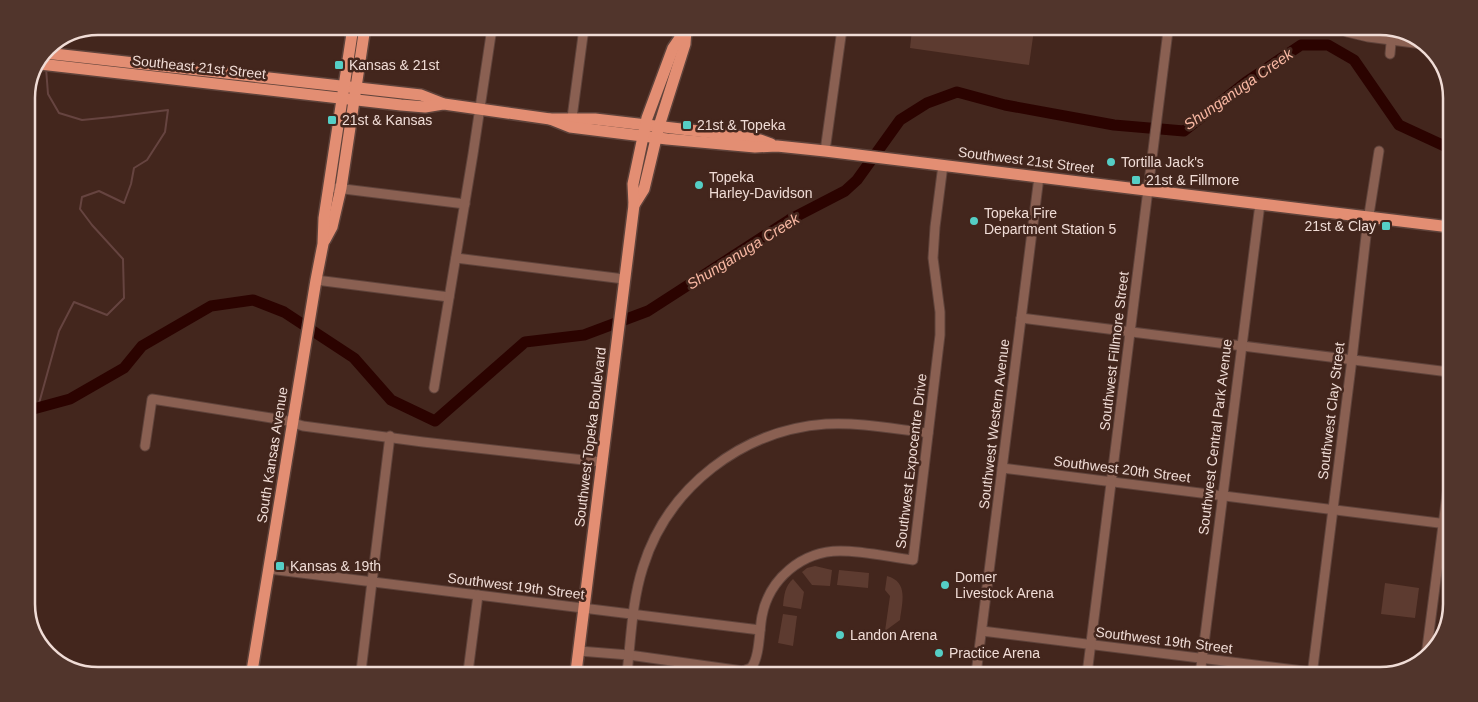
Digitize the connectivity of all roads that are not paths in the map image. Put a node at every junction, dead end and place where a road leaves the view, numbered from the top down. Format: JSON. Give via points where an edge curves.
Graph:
{"nodes":[{"id":1,"x":352,"y":35,"type":"edge"},
{"id":2,"x":364,"y":35,"type":"edge"},
{"id":3,"x":491,"y":35,"type":"edge"},
{"id":4,"x":583,"y":35,"type":"edge"},
{"id":5,"x":682,"y":35,"type":"edge"},
{"id":6,"x":686,"y":35,"type":"edge"},
{"id":7,"x":841,"y":35,"type":"edge"},
{"id":8,"x":1168,"y":35,"type":"edge"},
{"id":9,"x":1360,"y":35,"type":"edge"},
{"id":10,"x":1392,"y":36,"type":"edge"},
{"id":11,"x":1390,"y":54,"type":"dead end"},
{"id":12,"x":52,"y":56,"type":"edge"},
{"id":13,"x":71,"y":62,"type":"junction"},
{"id":14,"x":46,"y":64,"type":"edge"},
{"id":15,"x":343,"y":92,"type":"junction"},
{"id":16,"x":355,"y":94,"type":"junction"},
{"id":17,"x":480,"y":109,"type":"junction"},
{"id":18,"x":571,"y":123,"type":"junction"},
{"id":19,"x":646,"y":124,"type":"junction"},
{"id":20,"x":659,"y":126,"type":"junction"},
{"id":21,"x":643,"y":136,"type":"junction"},
{"id":22,"x":656,"y":138,"type":"junction"},
{"id":23,"x":777,"y":146,"type":"junction"},
{"id":24,"x":825,"y":151,"type":"junction"},
{"id":25,"x":1379,"y":151,"type":"dead end"},
{"id":26,"x":943,"y":165,"type":"junction"},
{"id":27,"x":1039,"y":176,"type":"junction"},
{"id":28,"x":335,"y":187,"type":"junction"},
{"id":29,"x":1149,"y":190,"type":"junction"},
{"id":30,"x":465,"y":204,"type":"junction"},
{"id":31,"x":1260,"y":204,"type":"junction"},
{"id":32,"x":634,"y":206,"type":"junction"},
{"id":33,"x":1368,"y":217,"type":"junction"},
{"id":34,"x":1443,"y":226,"type":"edge"},
{"id":35,"x":456,"y":258,"type":"junction"},
{"id":36,"x":624,"y":279,"type":"junction"},
{"id":37,"x":316,"y":280,"type":"junction"},
{"id":38,"x":449,"y":297,"type":"junction"},
{"id":39,"x":1021,"y":318,"type":"junction"},
{"id":40,"x":1130,"y":332,"type":"junction"},
{"id":41,"x":1241,"y":346,"type":"junction"},
{"id":42,"x":1352,"y":359,"type":"junction"},
{"id":43,"x":1443,"y":371,"type":"edge"},
{"id":44,"x":434,"y":388,"type":"dead end"},
{"id":45,"x":293,"y":423,"type":"junction"},
{"id":46,"x":928,"y":433,"type":"junction"},
{"id":47,"x":390,"y":436,"type":"junction"},
{"id":48,"x":145,"y":446,"type":"dead end"},
{"id":49,"x":602,"y":462,"type":"junction"},
{"id":50,"x":1002,"y":468,"type":"junction"},
{"id":51,"x":1112,"y":481,"type":"junction"},
{"id":52,"x":1222,"y":496,"type":"junction"},
{"id":53,"x":1332,"y":509,"type":"junction"},
{"id":54,"x":1443,"y":523,"type":"edge"},
{"id":55,"x":1443,"y":537,"type":"edge"},
{"id":56,"x":269,"y":569,"type":"junction"},
{"id":57,"x":372,"y":582,"type":"junction"},
{"id":58,"x":478,"y":595,"type":"junction"},
{"id":59,"x":584,"y":608,"type":"junction"},
{"id":60,"x":634,"y":614,"type":"junction"},
{"id":61,"x":760,"y":630,"type":"junction"},
{"id":62,"x":982,"y":631,"type":"junction"},
{"id":63,"x":1091,"y":644,"type":"junction"},
{"id":64,"x":1428,"y":644,"type":"edge"},
{"id":65,"x":579,"y":650,"type":"junction"},
{"id":66,"x":629,"y":655,"type":"junction"},
{"id":67,"x":1202,"y":658,"type":"junction"},
{"id":68,"x":253,"y":667,"type":"edge"},
{"id":69,"x":361,"y":667,"type":"edge"},
{"id":70,"x":469,"y":667,"type":"edge"},
{"id":71,"x":577,"y":667,"type":"edge"},
{"id":72,"x":628,"y":667,"type":"edge"},
{"id":73,"x":714,"y":667,"type":"edge"},
{"id":74,"x":752,"y":667,"type":"edge"},
{"id":75,"x":977,"y":667,"type":"edge"},
{"id":76,"x":1089,"y":667,"type":"edge"},
{"id":77,"x":1201,"y":667,"type":"edge"},
{"id":78,"x":1264,"y":667,"type":"edge"},
{"id":79,"x":1313,"y":667,"type":"edge"}],
"edges":[{"from":1,"to":15,"type":"main road","name":"South Kansas Avenue"},
{"from":2,"to":16,"type":"main road","name":"South Kansas Avenue"},
{"from":3,"to":17,"type":"street"},
{"from":4,"to":18,"type":"street"},
{"from":5,"to":19,"type":"main road","name":"Southwest Topeka Boulevard","via":[[673,48]]},
{"from":6,"to":20,"type":"main road","name":"Southwest Topeka Boulevard","via":[[686,44]]},
{"from":7,"to":24,"type":"street"},
{"from":8,"to":29,"type":"street","name":"Southwest Fillmore Street"},
{"from":9,"to":10,"type":"street"},
{"from":10,"to":11,"type":"street"},
{"from":12,"to":13,"type":"main road","name":"Southeast 21st Street"},
{"from":13,"to":14,"type":"main road","name":"Southeast 21st Street"},
{"from":13,"to":15,"type":"main road","name":"Southeast 21st Street"},
{"from":15,"to":16,"type":"main road","name":"Southeast 21st Street"},
{"from":15,"to":28,"type":"main road","name":"South Kansas Avenue"},
{"from":16,"to":17,"type":"main road","name":"Southwest 21st Street","via":[[421,95],[444,104]]},
{"from":16,"to":28,"type":"main road","name":"South Kansas Avenue"},
{"from":17,"to":18,"type":"main road","name":"Southwest 21st Street"},
{"from":17,"to":30,"type":"street"},
{"from":18,"to":19,"type":"main road","name":"Southwest 21st Street","via":[[595,119]]},
{"from":18,"to":21,"type":"main road","name":"Southwest 21st Street"},
{"from":19,"to":20,"type":"main road","name":"Southwest 21st Street"},
{"from":19,"to":21,"type":"main road","name":"Southwest Topeka Boulevard"},
{"from":20,"to":22,"type":"main road","name":"Southwest Topeka Boulevard"},
{"from":20,"to":23,"type":"main road","name":"Southwest 21st Street","via":[[760,140]]},
{"from":21,"to":22,"type":"main road","name":"Southwest 21st Street"},
{"from":21,"to":32,"type":"main road","name":"Southwest Topeka Boulevard","via":[[633,184]]},
{"from":22,"to":23,"type":"main road","name":"Southwest 21st Street"},
{"from":22,"to":32,"type":"main road","name":"Southwest Topeka Boulevard","via":[[644,189]]},
{"from":23,"to":24,"type":"main road","name":"Southwest 21st Street"},
{"from":24,"to":26,"type":"main road","name":"Southwest 21st Street"},
{"from":25,"to":33,"type":"street","name":"Southwest Clay Street"},
{"from":26,"to":27,"type":"main road","name":"Southwest 21st Street"},
{"from":26,"to":46,"type":"street","name":"Southwest Expocentre Drive","via":[[933,258],[940,335]]},
{"from":27,"to":29,"type":"main road","name":"Southwest 21st Street"},
{"from":27,"to":39,"type":"street","name":"Southwest Western Avenue"},
{"from":28,"to":30,"type":"street"},
{"from":28,"to":37,"type":"main road","name":"South Kansas Avenue","via":[[332,227],[323,244]]},
{"from":29,"to":31,"type":"main road","name":"Southwest 21st Street"},
{"from":29,"to":40,"type":"street","name":"Southwest Fillmore Street"},
{"from":30,"to":35,"type":"street"},
{"from":31,"to":33,"type":"main road","name":"Southwest 21st Street"},
{"from":31,"to":41,"type":"street","name":"Southwest Central Park Avenue"},
{"from":32,"to":36,"type":"main road","name":"Southwest Topeka Boulevard"},
{"from":33,"to":34,"type":"main road","name":"Southwest 21st Street"},
{"from":33,"to":42,"type":"street","name":"Southwest Clay Street"},
{"from":35,"to":36,"type":"street"},
{"from":35,"to":38,"type":"street"},
{"from":36,"to":49,"type":"main road","name":"Southwest Topeka Boulevard"},
{"from":37,"to":38,"type":"street"},
{"from":37,"to":45,"type":"main road","name":"South Kansas Avenue"},
{"from":38,"to":44,"type":"street"},
{"from":39,"to":40,"type":"street"},
{"from":39,"to":50,"type":"street","name":"Southwest Western Avenue"},
{"from":40,"to":41,"type":"street"},
{"from":40,"to":51,"type":"street","name":"Southwest Fillmore Street"},
{"from":41,"to":42,"type":"street"},
{"from":41,"to":52,"type":"street","name":"Southwest Central Park Avenue"},
{"from":42,"to":43,"type":"street"},
{"from":42,"to":53,"type":"street","name":"Southwest Clay Street"},
{"from":45,"to":47,"type":"street"},
{"from":45,"to":48,"type":"street","via":[[152,399]]},
{"from":45,"to":56,"type":"main road","name":"South Kansas Avenue"},
{"from":46,"to":60,"type":"street","via":[[858,424],[820,424],[773,434],[729,455],[692,486],[665,519],[643,568]]},
{"from":46,"to":61,"type":"street","name":"Southwest Expocentre Drive","via":[[913,560],[840,551],[807,558],[775,585],[766,601]]},
{"from":47,"to":49,"type":"street"},
{"from":47,"to":57,"type":"street"},
{"from":49,"to":59,"type":"main road","name":"Southwest Topeka Boulevard"},
{"from":50,"to":51,"type":"street","name":"Southwest 20th Street"},
{"from":50,"to":62,"type":"street","name":"Southwest Western Avenue"},
{"from":51,"to":52,"type":"street","name":"Southwest 20th Street"},
{"from":51,"to":63,"type":"street","name":"Southwest Fillmore Street"},
{"from":52,"to":53,"type":"street","name":"Southwest 20th Street"},
{"from":52,"to":67,"type":"street","name":"Southwest Central Park Avenue"},
{"from":53,"to":54,"type":"street","name":"Southwest 20th Street"},
{"from":53,"to":79,"type":"street","name":"Southwest Clay Street"},
{"from":55,"to":64,"type":"street"},
{"from":56,"to":57,"type":"street","name":"Southwest 19th Street"},
{"from":56,"to":68,"type":"main road","name":"South Kansas Avenue"},
{"from":57,"to":58,"type":"street","name":"Southwest 19th Street"},
{"from":57,"to":69,"type":"street"},
{"from":58,"to":59,"type":"street","name":"Southwest 19th Street"},
{"from":58,"to":70,"type":"street"},
{"from":59,"to":60,"type":"street","name":"Southwest 19th Street"},
{"from":59,"to":65,"type":"main road","name":"Southwest Topeka Boulevard"},
{"from":60,"to":61,"type":"street","name":"Southwest 19th Street"},
{"from":60,"to":66,"type":"street"},
{"from":61,"to":74,"type":"street","name":"Southwest Expocentre Drive"},
{"from":62,"to":63,"type":"street","name":"Southwest 19th Street"},
{"from":62,"to":75,"type":"street","name":"Southwest Western Avenue"},
{"from":63,"to":67,"type":"street","name":"Southwest 19th Street"},
{"from":63,"to":76,"type":"street","name":"Southwest Fillmore Street"},
{"from":65,"to":66,"type":"street","name":"Southwest Expocentre Drive"},
{"from":65,"to":71,"type":"main road","name":"Southwest Topeka Boulevard"},
{"from":66,"to":72,"type":"street"},
{"from":66,"to":73,"type":"street","name":"Southwest Expocentre Drive"},
{"from":67,"to":77,"type":"street","name":"Southwest Central Park Avenue"},
{"from":67,"to":78,"type":"street","name":"Southwest 19th Street"}]}
